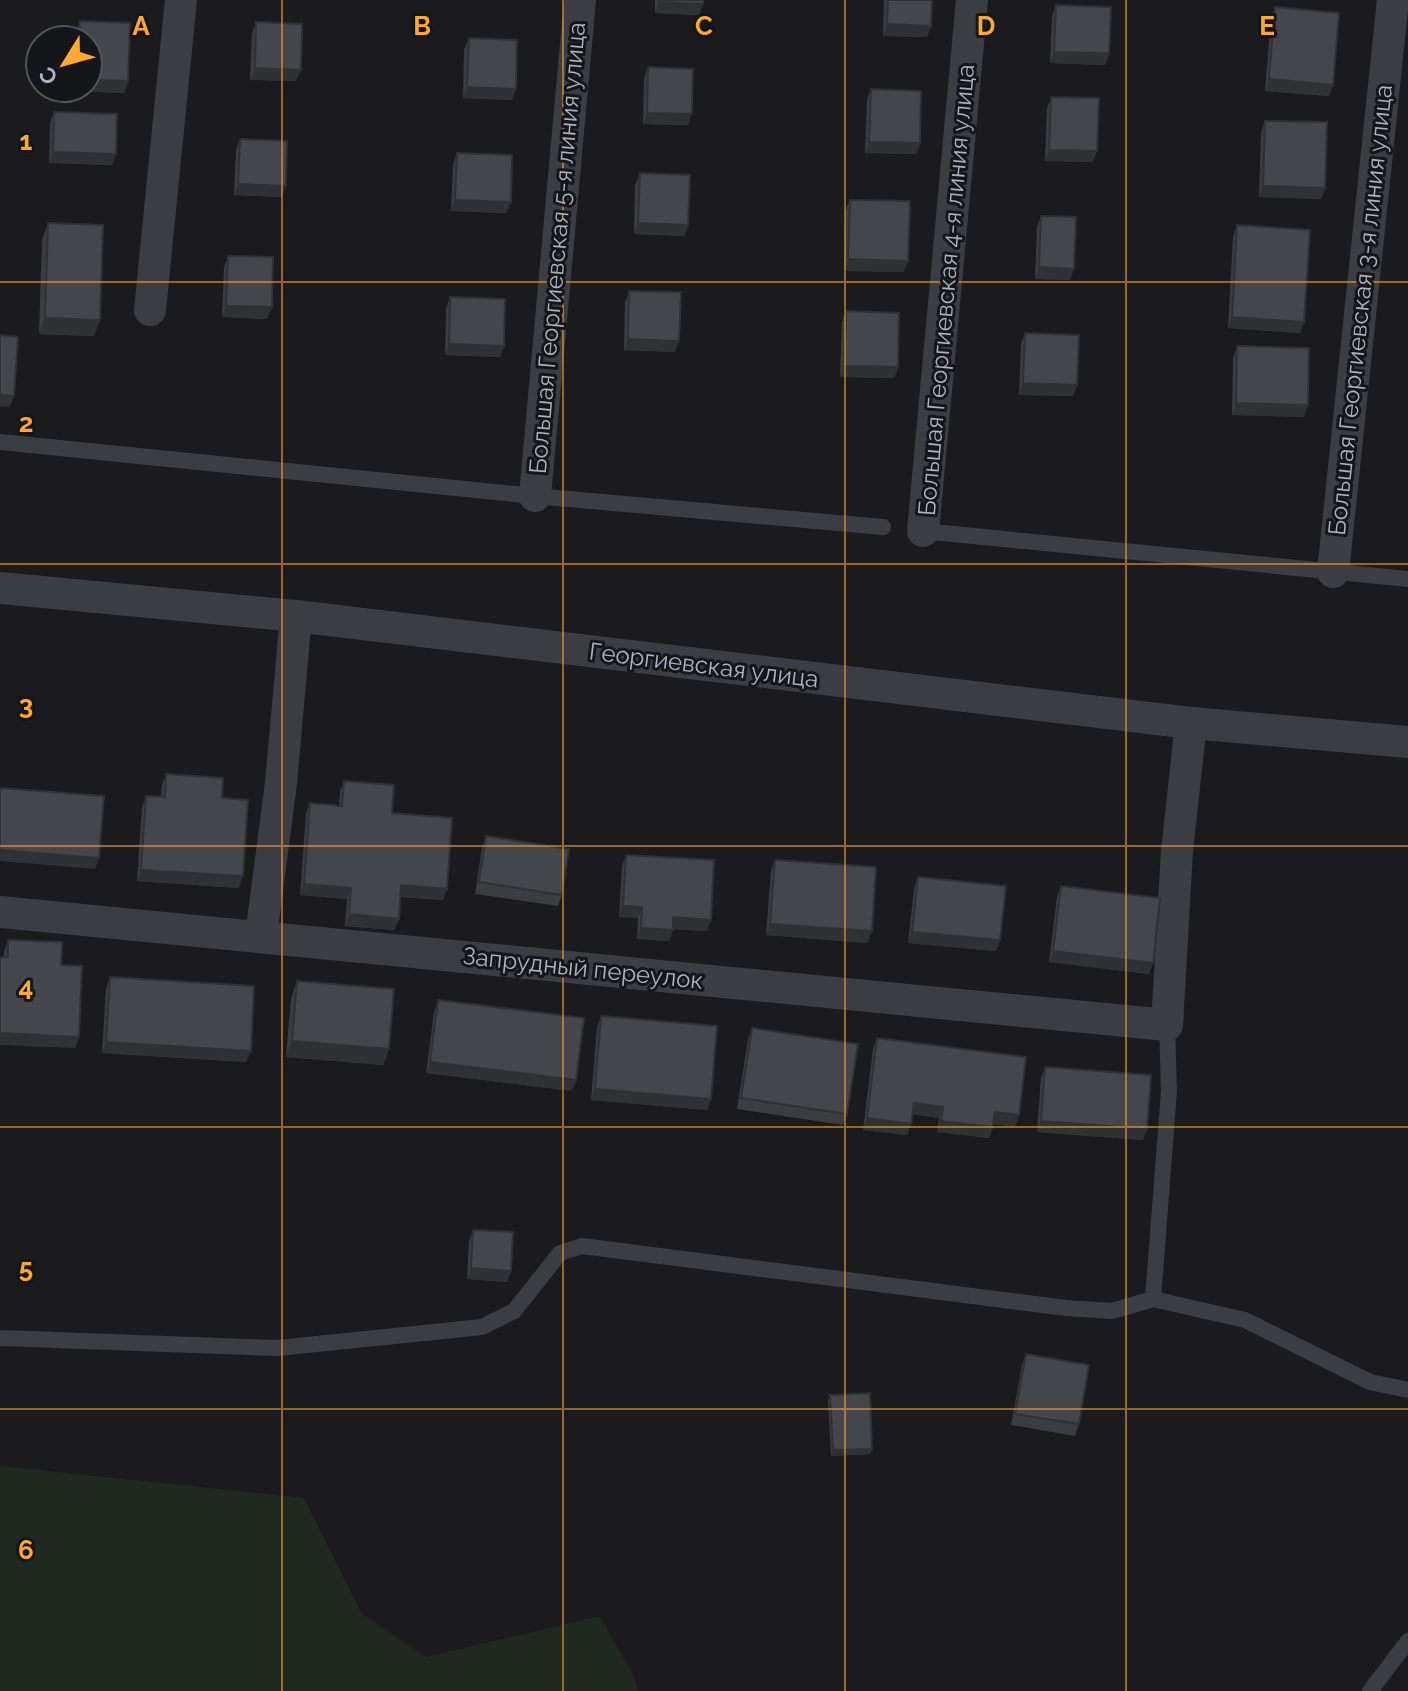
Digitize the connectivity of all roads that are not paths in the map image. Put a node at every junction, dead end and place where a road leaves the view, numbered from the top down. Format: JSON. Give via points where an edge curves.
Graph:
{"nodes":[{"id":1,"x":181,"y":0,"type":"edge"},
{"id":2,"x":580,"y":0,"type":"edge"},
{"id":3,"x":972,"y":0,"type":"edge"},
{"id":4,"x":1393,"y":0,"type":"edge"},
{"id":5,"x":150,"y":310,"type":"dead end"},
{"id":6,"x":0,"y":442,"type":"edge"},
{"id":7,"x":535,"y":496,"type":"junction"},
{"id":8,"x":883,"y":527,"type":"dead end"},
{"id":9,"x":923,"y":531,"type":"joint"},
{"id":10,"x":1333,"y":572,"type":"junction"},
{"id":11,"x":1408,"y":579,"type":"edge"},
{"id":12,"x":0,"y":588,"type":"edge"},
{"id":13,"x":296,"y":616,"type":"junction"},
{"id":14,"x":1191,"y":723,"type":"junction"},
{"id":15,"x":1408,"y":742,"type":"edge"},
{"id":16,"x":0,"y":912,"type":"edge"},
{"id":17,"x":261,"y":936,"type":"junction"},
{"id":18,"x":1167,"y":1025,"type":"junction"},
{"id":19,"x":1153,"y":1299,"type":"junction"},
{"id":20,"x":0,"y":1338,"type":"edge"},
{"id":21,"x":1408,"y":1390,"type":"edge"},
{"id":22,"x":1408,"y":1641,"type":"edge"},
{"id":23,"x":1370,"y":1691,"type":"edge"}],
"edges":[{"from":1,"to":5,"type":"street"},
{"from":2,"to":7,"type":"street","name":"Большая Георгиевская 5-я линия улица"},
{"from":3,"to":9,"type":"street","name":"Большая Георгиевская 4-я линия улица"},
{"from":4,"to":10,"type":"street","name":"Большая Георгиевская 3-я линия улица"},
{"from":6,"to":7,"type":"lane"},
{"from":7,"to":8,"type":"lane"},
{"from":9,"to":10,"type":"lane"},
{"from":10,"to":11,"type":"lane"},
{"from":12,"to":13,"type":"street","name":"Георгиевская улица"},
{"from":13,"to":14,"type":"street","name":"Георгиевская улица"},
{"from":13,"to":17,"type":"street"},
{"from":14,"to":15,"type":"street","name":"Георгиевская улица"},
{"from":14,"to":18,"type":"street"},
{"from":16,"to":17,"type":"street","name":"Запрудный переулок"},
{"from":17,"to":18,"type":"street","name":"Запрудный переулок"},
{"from":18,"to":19,"type":"lane","via":[[1169,1091]]},
{"from":19,"to":20,"type":"lane","via":[[1112,1311],[1066,1308],[582,1246],[560,1253],[514,1311],[482,1327],[278,1348]]},
{"from":19,"to":21,"type":"lane","via":[[1245,1320],[1370,1382]]},
{"from":22,"to":23,"type":"lane"}]}
